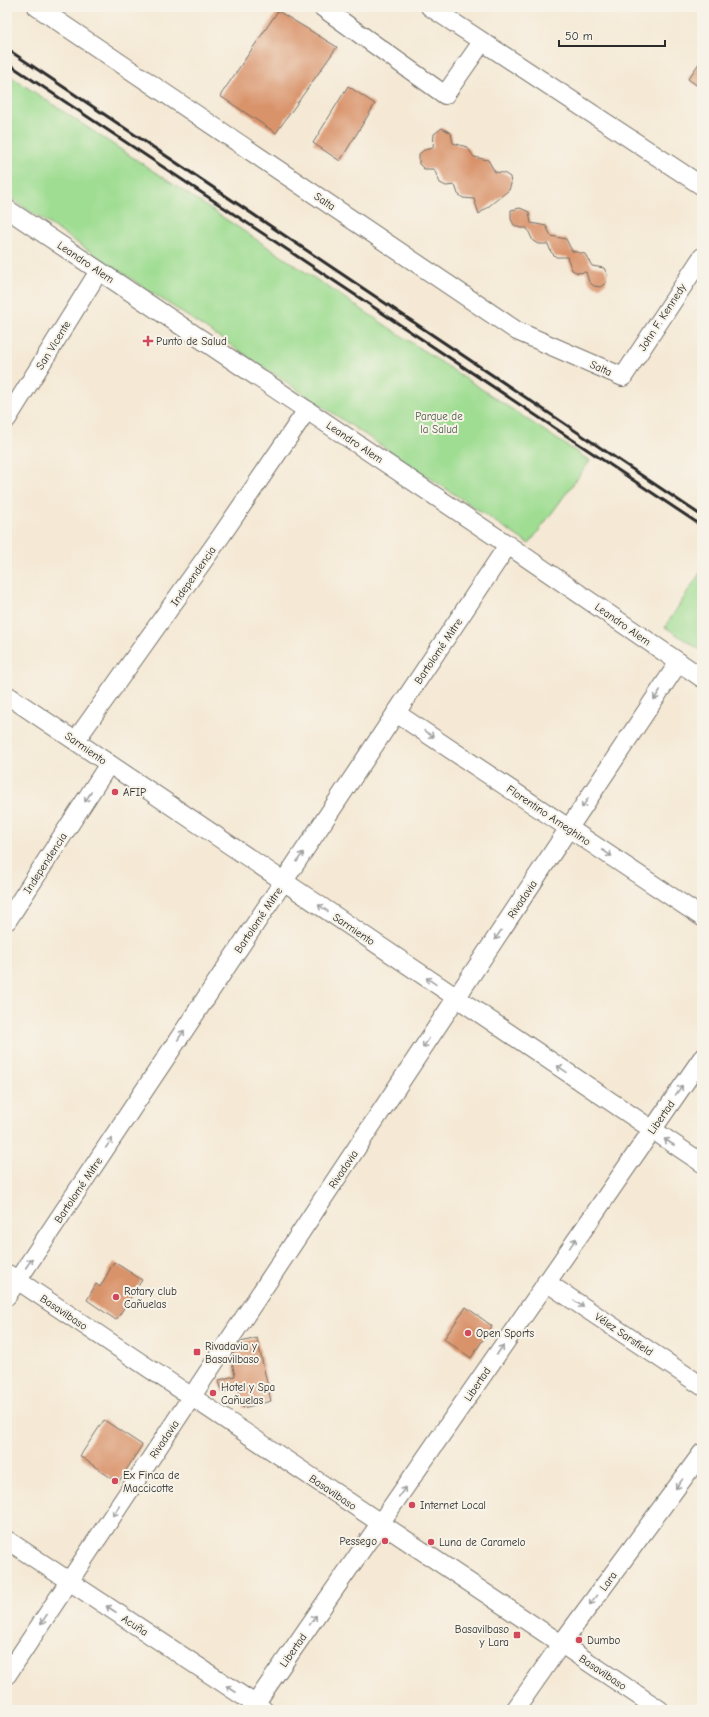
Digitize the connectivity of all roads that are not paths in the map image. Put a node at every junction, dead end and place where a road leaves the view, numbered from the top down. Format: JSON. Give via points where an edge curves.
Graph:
{"nodes":[{"id":1,"x":37,"y":7,"type":"edge"},
{"id":2,"x":322,"y":7,"type":"edge"},
{"id":3,"x":430,"y":7,"type":"edge"},
{"id":4,"x":482,"y":42,"type":"junction"},
{"id":5,"x":702,"y":186,"type":"edge"},
{"id":6,"x":7,"y":209,"type":"edge"},
{"id":7,"x":702,"y":257,"type":"edge"},
{"id":8,"x":99,"y":271,"type":"junction"},
{"id":9,"x":623,"y":377,"type":"joint"},
{"id":10,"x":308,"y":410,"type":"junction"},
{"id":11,"x":7,"y":419,"type":"edge"},
{"id":12,"x":508,"y":545,"type":"junction"},
{"id":13,"x":679,"y":662,"type":"junction"},
{"id":14,"x":702,"y":678,"type":"edge"},
{"id":15,"x":7,"y":695,"type":"edge"},
{"id":16,"x":396,"y":713,"type":"junction"},
{"id":17,"x":76,"y":740,"type":"junction"},
{"id":18,"x":109,"y":764,"type":"junction"},
{"id":19,"x":569,"y":828,"type":"junction"},
{"id":20,"x":283,"y":882,"type":"junction"},
{"id":21,"x":702,"y":917,"type":"edge"},
{"id":22,"x":7,"y":921,"type":"edge"},
{"id":23,"x":456,"y":998,"type":"junction"},
{"id":24,"x":702,"y":1058,"type":"edge"},
{"id":25,"x":652,"y":1130,"type":"junction"},
{"id":26,"x":702,"y":1163,"type":"edge"},
{"id":27,"x":12,"y":1277,"type":"edge"},
{"id":28,"x":546,"y":1282,"type":"junction"},
{"id":29,"x":7,"y":1296,"type":"edge"},
{"id":30,"x":702,"y":1386,"type":"edge"},
{"id":31,"x":192,"y":1397,"type":"junction"},
{"id":32,"x":702,"y":1453,"type":"edge"},
{"id":33,"x":380,"y":1524,"type":"junction"},
{"id":34,"x":7,"y":1540,"type":"edge"},
{"id":35,"x":70,"y":1582,"type":"junction"},
{"id":36,"x":561,"y":1644,"type":"junction"},
{"id":37,"x":7,"y":1675,"type":"edge"},
{"id":38,"x":257,"y":1708,"type":"edge"},
{"id":39,"x":515,"y":1710,"type":"edge"},
{"id":40,"x":660,"y":1710,"type":"edge"}],
"edges":[{"from":1,"to":9,"type":"street","name":"Salta","via":[[518,331]]},
{"from":2,"to":4,"type":"street","via":[[445,95]]},
{"from":3,"to":4,"type":"street"},
{"from":4,"to":5,"type":"street"},
{"from":6,"to":8,"type":"street","name":"Leandro Alem"},
{"from":7,"to":9,"type":"street","name":"John F. Kennedy"},
{"from":8,"to":10,"type":"street","name":"Leandro Alem"},
{"from":8,"to":11,"type":"street","name":"San Vicente"},
{"from":10,"to":12,"type":"street","name":"Leandro Alem"},
{"from":10,"to":17,"type":"street","name":"Independencia","via":[[222,536]]},
{"from":12,"to":13,"type":"street","name":"Leandro Alem"},
{"from":12,"to":16,"type":"street","name":"Bartolomé Mitre"},
{"from":13,"to":14,"type":"street","name":"Leandro Alem"},
{"from":13,"to":19,"type":"street","name":"Rivadavia","one_way":true},
{"from":15,"to":17,"type":"street","name":"Sarmiento"},
{"from":16,"to":19,"type":"street","name":"Florentino Ameghino","one_way":true},
{"from":20,"to":16,"type":"street","name":"Bartolomé Mitre","one_way":true},
{"from":17,"to":18,"type":"street","name":"Sarmiento"},
{"from":18,"to":20,"type":"street","name":"Sarmiento"},
{"from":18,"to":22,"type":"street","name":"Independencia","one_way":true},
{"from":19,"to":21,"type":"street","name":"Florentino Ameghino","one_way":true},
{"from":19,"to":23,"type":"street","name":"Rivadavia","one_way":true},
{"from":23,"to":20,"type":"street","name":"Sarmiento","one_way":true},
{"from":27,"to":20,"type":"street","name":"Bartolomé Mitre","one_way":true},
{"from":25,"to":23,"type":"street","name":"Sarmiento","one_way":true},
{"from":23,"to":31,"type":"street","name":"Rivadavia","one_way":true},
{"from":25,"to":24,"type":"street","name":"Libertad","one_way":true},
{"from":26,"to":25,"type":"street","name":"Sarmiento","one_way":true},
{"from":28,"to":25,"type":"street","name":"Libertad","one_way":true},
{"from":27,"to":29,"type":"street","name":"Bartolomé Mitre"},
{"from":27,"to":31,"type":"street","name":"Basavilbaso"},
{"from":28,"to":30,"type":"street","name":"Vélez Sarsfield","one_way":true},
{"from":33,"to":28,"type":"street","name":"Libertad","one_way":true},
{"from":31,"to":33,"type":"street","name":"Basavilbaso"},
{"from":31,"to":35,"type":"street","name":"Rivadavia","one_way":true},
{"from":32,"to":36,"type":"street","name":"Lara","one_way":true},
{"from":33,"to":36,"type":"street","name":"Basavilbaso"},
{"from":38,"to":33,"type":"street","name":"Libertad","one_way":true},
{"from":34,"to":35,"type":"street","name":"Acuña"},
{"from":35,"to":37,"type":"street","name":"Rivadavia","one_way":true},
{"from":38,"to":35,"type":"street","name":"Acuña","one_way":true},
{"from":36,"to":39,"type":"street","name":"Lara"},
{"from":36,"to":40,"type":"street","name":"Basavilbaso"}]}
